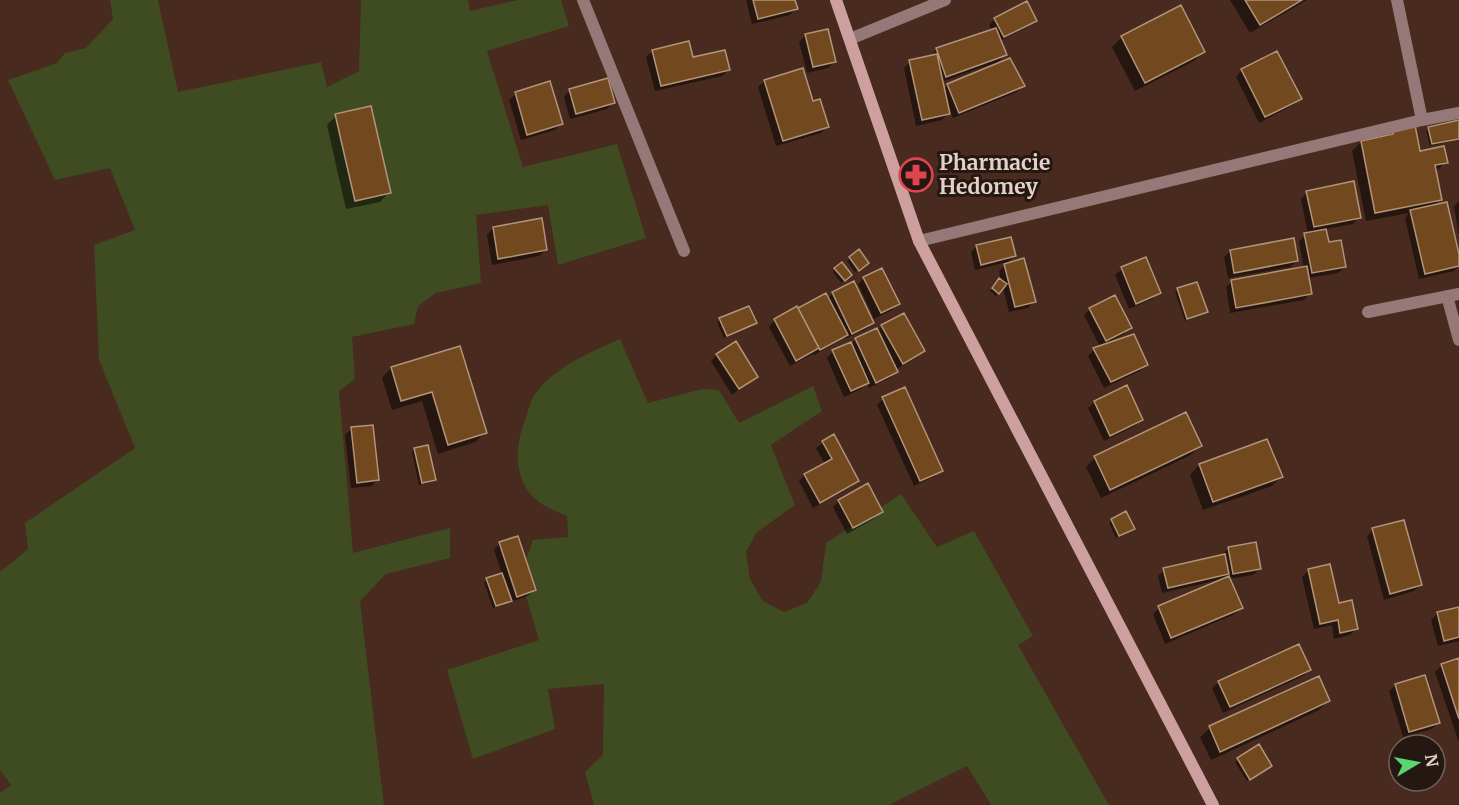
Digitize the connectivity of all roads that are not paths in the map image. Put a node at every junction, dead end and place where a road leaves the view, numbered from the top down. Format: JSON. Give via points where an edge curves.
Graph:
{"nodes":[{"id":1,"x":583,"y":0,"type":"edge"},
{"id":2,"x":836,"y":0,"type":"edge"},
{"id":3,"x":945,"y":0,"type":"edge"},
{"id":4,"x":1397,"y":0,"type":"edge"},
{"id":5,"x":850,"y":39,"type":"junction"},
{"id":6,"x":1459,"y":113,"type":"edge"},
{"id":7,"x":1422,"y":120,"type":"junction"},
{"id":8,"x":919,"y":241,"type":"junction"},
{"id":9,"x":684,"y":251,"type":"dead end"},
{"id":10,"x":1453,"y":295,"type":"edge"},
{"id":11,"x":1368,"y":312,"type":"dead end"},
{"id":12,"x":1459,"y":340,"type":"edge"},
{"id":13,"x":1213,"y":805,"type":"edge"}],
"edges":[{"from":1,"to":9,"type":"street"},
{"from":2,"to":5,"type":"street"},
{"from":3,"to":5,"type":"street"},
{"from":4,"to":7,"type":"street"},
{"from":5,"to":8,"type":"street"},
{"from":6,"to":7,"type":"street"},
{"from":7,"to":8,"type":"street"},
{"from":8,"to":13,"type":"street"},
{"from":10,"to":11,"type":"street"},
{"from":10,"to":12,"type":"street"}]}
